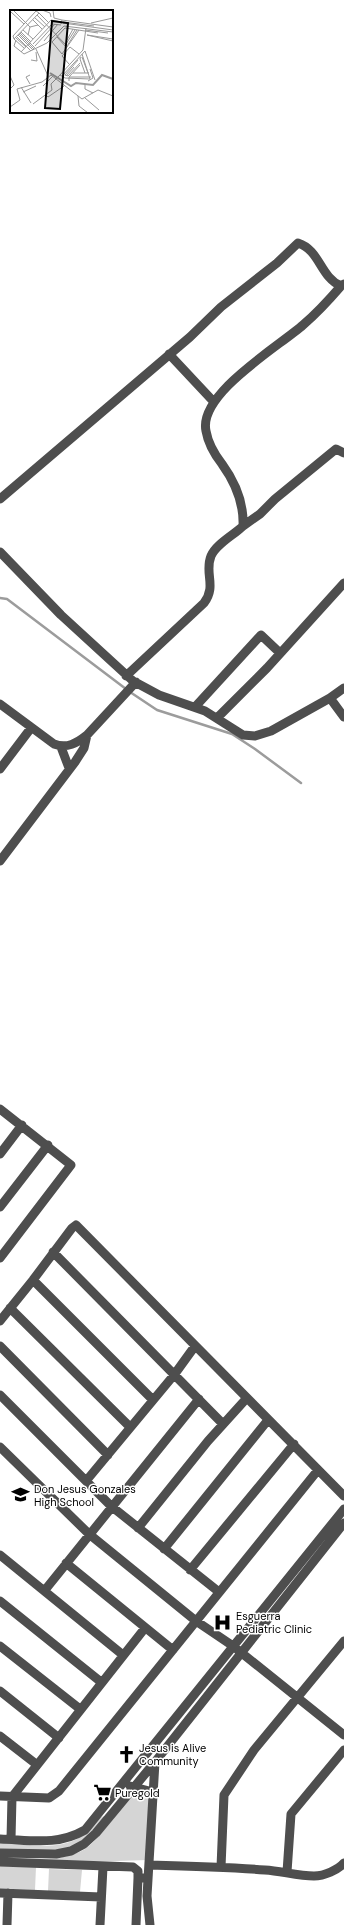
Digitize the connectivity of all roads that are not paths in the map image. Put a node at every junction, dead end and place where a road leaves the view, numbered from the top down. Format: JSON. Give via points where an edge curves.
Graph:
{"nodes":[{"id":1,"x":342,"y":285,"type":"edge"},
{"id":2,"x":169,"y":354,"type":"junction"},
{"id":3,"x":213,"y":401,"type":"junction"},
{"id":4,"x":344,"y":453,"type":"edge"},
{"id":5,"x":0,"y":499,"type":"edge"},
{"id":6,"x":242,"y":526,"type":"junction"},
{"id":7,"x":0,"y":552,"type":"edge"},
{"id":8,"x":344,"y":583,"type":"edge"},
{"id":9,"x":280,"y":653,"type":"junction"},
{"id":10,"x":126,"y":676,"type":"junction"},
{"id":11,"x":131,"y":688,"type":"junction"},
{"id":12,"x":344,"y":688,"type":"edge"},
{"id":13,"x":330,"y":698,"type":"junction"},
{"id":14,"x":0,"y":704,"type":"edge"},
{"id":15,"x":195,"y":707,"type":"junction"},
{"id":16,"x":344,"y":716,"type":"edge"},
{"id":17,"x":216,"y":718,"type":"junction"},
{"id":18,"x":31,"y":728,"type":"junction"},
{"id":19,"x":87,"y":735,"type":"junction"},
{"id":20,"x":61,"y":747,"type":"junction"},
{"id":21,"x":69,"y":768,"type":"junction"},
{"id":22,"x":0,"y":769,"type":"edge"},
{"id":23,"x":0,"y":860,"type":"edge"},
{"id":24,"x":0,"y":1109,"type":"edge"},
{"id":25,"x":22,"y":1125,"type":"junction"},
{"id":26,"x":48,"y":1145,"type":"junction"},
{"id":27,"x":0,"y":1154,"type":"edge"},
{"id":28,"x":0,"y":1207,"type":"edge"},
{"id":29,"x":53,"y":1252,"type":"junction"},
{"id":30,"x":0,"y":1258,"type":"edge"},
{"id":31,"x":33,"y":1280,"type":"junction"},
{"id":32,"x":10,"y":1308,"type":"junction"},
{"id":33,"x":0,"y":1321,"type":"edge"},
{"id":34,"x":0,"y":1346,"type":"edge"},
{"id":35,"x":194,"y":1346,"type":"junction"},
{"id":36,"x":174,"y":1375,"type":"junction"},
{"id":37,"x":0,"y":1395,"type":"edge"},
{"id":38,"x":199,"y":1399,"type":"junction"},
{"id":39,"x":246,"y":1399,"type":"junction"},
{"id":40,"x":153,"y":1400,"type":"junction"},
{"id":41,"x":268,"y":1420,"type":"junction"},
{"id":42,"x":223,"y":1424,"type":"junction"},
{"id":43,"x":130,"y":1428,"type":"junction"},
{"id":44,"x":294,"y":1444,"type":"junction"},
{"id":45,"x":0,"y":1448,"type":"edge"},
{"id":46,"x":108,"y":1455,"type":"junction"},
{"id":47,"x":318,"y":1470,"type":"junction"},
{"id":48,"x":86,"y":1481,"type":"junction"},
{"id":49,"x":344,"y":1496,"type":"edge"},
{"id":50,"x":111,"y":1506,"type":"junction"},
{"id":51,"x":344,"y":1508,"type":"edge"},
{"id":52,"x":344,"y":1523,"type":"edge"},
{"id":53,"x":138,"y":1528,"type":"junction"},
{"id":54,"x":334,"y":1528,"type":"junction"},
{"id":55,"x":90,"y":1534,"type":"junction"},
{"id":56,"x":164,"y":1549,"type":"junction"},
{"id":57,"x":0,"y":1555,"type":"edge"},
{"id":58,"x":66,"y":1563,"type":"junction"},
{"id":59,"x":190,"y":1570,"type":"junction"},
{"id":60,"x":45,"y":1590,"type":"junction"},
{"id":61,"x":219,"y":1592,"type":"junction"},
{"id":62,"x":0,"y":1601,"type":"edge"},
{"id":63,"x":196,"y":1621,"type":"junction"},
{"id":64,"x":145,"y":1628,"type":"junction"},
{"id":65,"x":344,"y":1641,"type":"edge"},
{"id":66,"x":0,"y":1646,"type":"edge"},
{"id":67,"x":234,"y":1646,"type":"junction"},
{"id":68,"x":173,"y":1650,"type":"junction"},
{"id":69,"x":241,"y":1653,"type":"junction"},
{"id":70,"x":124,"y":1654,"type":"junction"},
{"id":71,"x":101,"y":1682,"type":"junction"},
{"id":72,"x":0,"y":1691,"type":"edge"},
{"id":73,"x":296,"y":1698,"type":"junction"},
{"id":74,"x":80,"y":1709,"type":"junction"},
{"id":75,"x":163,"y":1734,"type":"junction"},
{"id":76,"x":344,"y":1735,"type":"edge"},
{"id":77,"x":0,"y":1736,"type":"edge"},
{"id":78,"x":59,"y":1738,"type":"junction"},
{"id":79,"x":172,"y":1740,"type":"junction"},
{"id":80,"x":344,"y":1750,"type":"edge"},
{"id":81,"x":155,"y":1762,"type":"junction"},
{"id":82,"x":36,"y":1764,"type":"junction"},
{"id":83,"x":125,"y":1782,"type":"junction"},
{"id":84,"x":133,"y":1788,"type":"junction"},
{"id":85,"x":154,"y":1792,"type":"junction"},
{"id":86,"x":0,"y":1796,"type":"edge"},
{"id":87,"x":12,"y":1797,"type":"junction"},
{"id":88,"x":0,"y":1839,"type":"edge"},
{"id":89,"x":11,"y":1840,"type":"junction"},
{"id":90,"x":0,"y":1853,"type":"edge"},
{"id":91,"x":0,"y":1862,"type":"edge"},
{"id":92,"x":344,"y":1863,"type":"edge"},
{"id":93,"x":149,"y":1865,"type":"junction"},
{"id":94,"x":103,"y":1867,"type":"junction"},
{"id":95,"x":221,"y":1867,"type":"junction"},
{"id":96,"x":286,"y":1872,"type":"junction"},
{"id":97,"x":138,"y":1878,"type":"junction"},
{"id":98,"x":148,"y":1878,"type":"junction"},
{"id":99,"x":4,"y":1893,"type":"edge"},
{"id":100,"x":101,"y":1897,"type":"junction"},
{"id":101,"x":7,"y":1925,"type":"edge"},
{"id":102,"x":100,"y":1925,"type":"edge"},
{"id":103,"x":136,"y":1925,"type":"edge"},
{"id":104,"x":150,"y":1925,"type":"edge"}],
"edges":[{"from":1,"to":2,"type":"street","via":[[330,281],[314,254],[307,246],[298,243]]},
{"from":1,"to":3,"type":"street","via":[[317,313],[231,382]]},
{"from":2,"to":3,"type":"street"},
{"from":2,"to":5,"type":"street"},
{"from":3,"to":6,"type":"street","via":[[206,422],[206,432],[217,458],[237,490],[243,516]]},
{"from":4,"to":6,"type":"street","via":[[336,449],[260,514]]},
{"from":6,"to":10,"type":"street","via":[[214,550],[210,557],[211,588],[204,603]]},
{"from":7,"to":10,"type":"street","via":[[61,615]]},
{"from":8,"to":9,"type":"street"},
{"from":9,"to":15,"type":"street","via":[[261,635]]},
{"from":9,"to":17,"type":"street"},
{"from":10,"to":11,"type":"street"},
{"from":11,"to":15,"type":"street"},
{"from":11,"to":19,"type":"street"},
{"from":12,"to":13,"type":"street"},
{"from":13,"to":16,"type":"street"},
{"from":13,"to":17,"type":"street","via":[[288,723],[255,736],[243,735]]},
{"from":14,"to":18,"type":"street"},
{"from":15,"to":17,"type":"street"},
{"from":18,"to":20,"type":"street"},
{"from":18,"to":22,"type":"street"},
{"from":19,"to":20,"type":"street","via":[[74,744]]},
{"from":19,"to":21,"type":"street","via":[[84,748]]},
{"from":20,"to":21,"type":"street"},
{"from":21,"to":23,"type":"street"},
{"from":24,"to":25,"type":"street"},
{"from":25,"to":26,"type":"street"},
{"from":25,"to":27,"type":"street"},
{"from":26,"to":28,"type":"street"},
{"from":26,"to":30,"type":"street","via":[[71,1166]]},
{"from":29,"to":31,"type":"street"},
{"from":29,"to":35,"type":"street","via":[[76,1225]]},
{"from":29,"to":36,"type":"street"},
{"from":31,"to":32,"type":"street"},
{"from":31,"to":40,"type":"street"},
{"from":32,"to":33,"type":"street"},
{"from":32,"to":43,"type":"street"},
{"from":34,"to":46,"type":"street"},
{"from":35,"to":36,"type":"street"},
{"from":35,"to":39,"type":"street"},
{"from":36,"to":38,"type":"street"},
{"from":36,"to":40,"type":"street"},
{"from":37,"to":48,"type":"street"},
{"from":38,"to":42,"type":"street"},
{"from":38,"to":50,"type":"street"},
{"from":39,"to":41,"type":"street"},
{"from":39,"to":42,"type":"street"},
{"from":40,"to":43,"type":"street"},
{"from":41,"to":44,"type":"street"},
{"from":41,"to":56,"type":"street"},
{"from":42,"to":53,"type":"street"},
{"from":43,"to":46,"type":"street"},
{"from":44,"to":47,"type":"street"},
{"from":44,"to":59,"type":"street"},
{"from":45,"to":55,"type":"street"},
{"from":46,"to":48,"type":"street"},
{"from":47,"to":49,"type":"street"},
{"from":47,"to":61,"type":"street"},
{"from":48,"to":50,"type":"street"},
{"from":50,"to":53,"type":"street"},
{"from":50,"to":55,"type":"street"},
{"from":51,"to":54,"type":"street"},
{"from":52,"to":54,"type":"street"},
{"from":53,"to":56,"type":"street"},
{"from":54,"to":67,"type":"street"},
{"from":54,"to":69,"type":"street"},
{"from":55,"to":58,"type":"street"},
{"from":55,"to":63,"type":"street"},
{"from":56,"to":59,"type":"street"},
{"from":57,"to":60,"type":"street"},
{"from":58,"to":60,"type":"street"},
{"from":58,"to":64,"type":"street"},
{"from":59,"to":61,"type":"street"},
{"from":60,"to":70,"type":"street"},
{"from":61,"to":63,"type":"street"},
{"from":62,"to":71,"type":"street"},
{"from":63,"to":67,"type":"street"},
{"from":63,"to":68,"type":"street"},
{"from":64,"to":68,"type":"street"},
{"from":64,"to":70,"type":"street"},
{"from":65,"to":73,"type":"street"},
{"from":66,"to":74,"type":"street"},
{"from":67,"to":69,"type":"street"},
{"from":67,"to":75,"type":"street"},
{"from":68,"to":87,"type":"street","via":[[54,1796]]},
{"from":69,"to":73,"type":"street"},
{"from":69,"to":79,"type":"street"},
{"from":70,"to":71,"type":"street"},
{"from":71,"to":74,"type":"street"},
{"from":72,"to":78,"type":"street"},
{"from":73,"to":76,"type":"street"},
{"from":73,"to":95,"type":"street","via":[[254,1750],[224,1795]]},
{"from":74,"to":78,"type":"street"},
{"from":75,"to":79,"type":"street"},
{"from":75,"to":83,"type":"street"},
{"from":77,"to":82,"type":"street"},
{"from":78,"to":82,"type":"street"},
{"from":79,"to":81,"type":"street"},
{"from":80,"to":96,"type":"street","via":[[291,1814]]},
{"from":81,"to":84,"type":"street"},
{"from":81,"to":85,"type":"street"},
{"from":82,"to":87,"type":"street"},
{"from":83,"to":84,"type":"street"},
{"from":83,"to":89,"type":"street","via":[[93,1822],[71,1838]]},
{"from":84,"to":85,"type":"street"},
{"from":84,"to":90,"type":"street","via":[[103,1826],[84,1844],[72,1851],[39,1855]]},
{"from":85,"to":93,"type":"street"},
{"from":86,"to":87,"type":"street"},
{"from":87,"to":89,"type":"street"},
{"from":88,"to":89,"type":"street"},
{"from":91,"to":94,"type":"street"},
{"from":92,"to":96,"type":"street","via":[[341,1867],[314,1876]]},
{"from":93,"to":95,"type":"street"},
{"from":93,"to":98,"type":"street"},
{"from":94,"to":97,"type":"street","via":[[133,1867],[138,1870]]},
{"from":94,"to":100,"type":"street"},
{"from":95,"to":96,"type":"street"},
{"from":97,"to":98,"type":"street"},
{"from":97,"to":103,"type":"street"},
{"from":98,"to":104,"type":"street"},
{"from":99,"to":100,"type":"street"},
{"from":99,"to":101,"type":"street"},
{"from":100,"to":102,"type":"street"}]}
